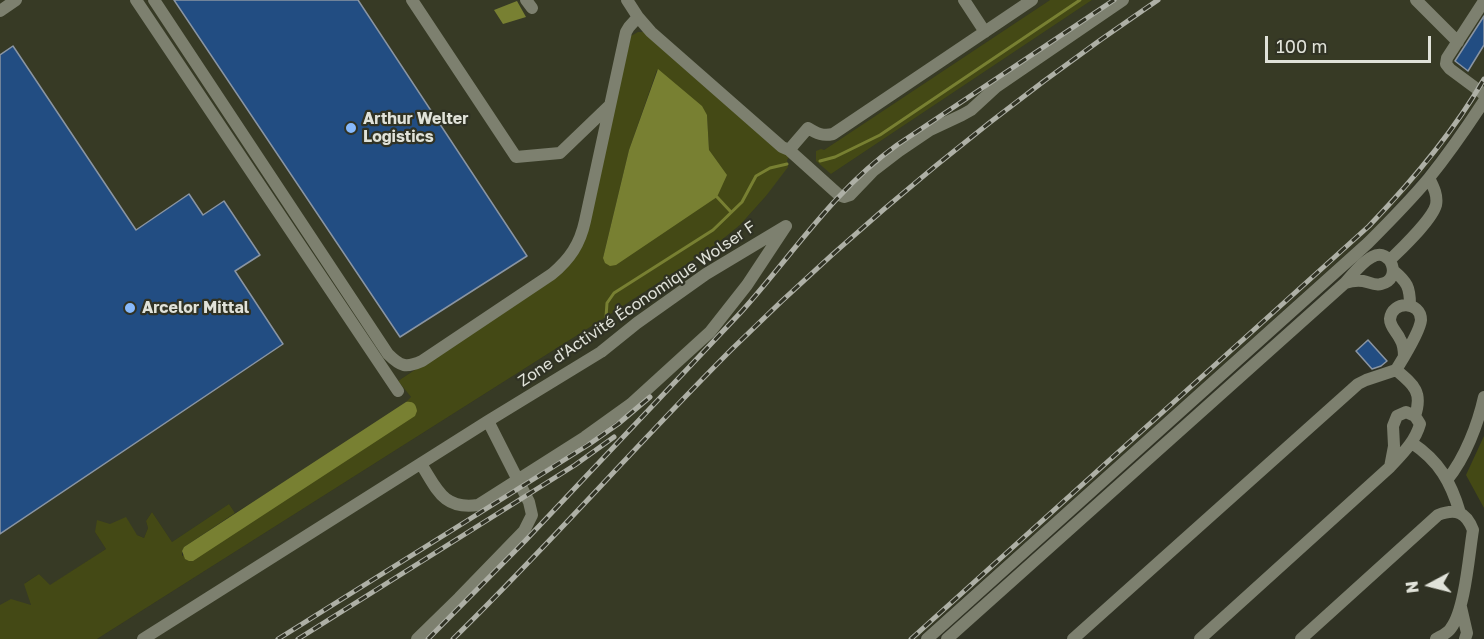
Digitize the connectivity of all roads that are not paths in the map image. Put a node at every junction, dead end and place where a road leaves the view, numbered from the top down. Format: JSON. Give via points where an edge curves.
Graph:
{"nodes":[{"id":1,"x":16,"y":0,"type":"edge"},
{"id":2,"x":136,"y":0,"type":"edge"},
{"id":3,"x":154,"y":0,"type":"edge"},
{"id":4,"x":412,"y":0,"type":"edge"},
{"id":5,"x":627,"y":0,"type":"edge"},
{"id":6,"x":964,"y":0,"type":"edge"},
{"id":7,"x":1032,"y":0,"type":"edge"},
{"id":8,"x":1123,"y":0,"type":"edge"},
{"id":9,"x":1416,"y":0,"type":"edge"},
{"id":10,"x":1484,"y":1,"type":"edge"},
{"id":11,"x":0,"y":11,"type":"edge"},
{"id":12,"x":638,"y":17,"type":"junction"},
{"id":13,"x":985,"y":32,"type":"junction"},
{"id":14,"x":1458,"y":42,"type":"junction"},
{"id":15,"x":1484,"y":95,"type":"edge"},
{"id":16,"x":1484,"y":101,"type":"edge"},
{"id":17,"x":609,"y":105,"type":"junction"},
{"id":18,"x":791,"y":151,"type":"junction"},
{"id":19,"x":1429,"y":177,"type":"junction"},
{"id":20,"x":1392,"y":266,"type":"junction"},
{"id":21,"x":1345,"y":283,"type":"junction"},
{"id":22,"x":1410,"y":305,"type":"junction"},
{"id":23,"x":1404,"y":357,"type":"junction"},
{"id":24,"x":1396,"y":370,"type":"junction"},
{"id":25,"x":398,"y":391,"type":"dead end"},
{"id":26,"x":1484,"y":397,"type":"edge"},
{"id":27,"x":1415,"y":416,"type":"junction"},
{"id":28,"x":488,"y":422,"type":"junction"},
{"id":29,"x":1412,"y":443,"type":"junction"},
{"id":30,"x":421,"y":464,"type":"junction"},
{"id":31,"x":1390,"y":467,"type":"junction"},
{"id":32,"x":519,"y":479,"type":"junction"},
{"id":33,"x":1448,"y":480,"type":"junction"},
{"id":34,"x":1460,"y":513,"type":"junction"},
{"id":35,"x":1461,"y":606,"type":"junction"},
{"id":36,"x":144,"y":639,"type":"edge"},
{"id":37,"x":417,"y":639,"type":"edge"},
{"id":38,"x":927,"y":639,"type":"edge"},
{"id":39,"x":947,"y":639,"type":"edge"},
{"id":40,"x":1073,"y":639,"type":"edge"},
{"id":41,"x":1200,"y":639,"type":"edge"},
{"id":42,"x":1301,"y":639,"type":"edge"},
{"id":43,"x":1436,"y":639,"type":"edge"},
{"id":44,"x":1465,"y":639,"type":"edge"}],
"edges":[{"from":1,"to":11,"type":"lane"},
{"from":2,"to":25,"type":"lane"},
{"from":3,"to":17,"type":"lane","via":[[397,363],[410,366],[422,361],[564,264],[581,236]]},
{"from":4,"to":17,"type":"lane","via":[[516,156],[560,153]]},
{"from":5,"to":12,"type":"lane"},
{"from":6,"to":13,"type":"lane"},
{"from":7,"to":13,"type":"lane"},
{"from":8,"to":18,"type":"lane","via":[[996,87],[971,110],[899,151],[850,195],[839,195]]},
{"from":9,"to":14,"type":"lane"},
{"from":10,"to":14,"type":"lane"},
{"from":12,"to":17,"type":"lane","via":[[626,33]]},
{"from":12,"to":18,"type":"lane","via":[[696,73]]},
{"from":13,"to":18,"type":"lane","via":[[833,134],[819,135],[808,128]]},
{"from":14,"to":15,"type":"lane","via":[[1446,64]]},
{"from":16,"to":19,"type":"lane"},
{"from":19,"to":20,"type":"lane","via":[[1437,203]]},
{"from":19,"to":38,"type":"lane","via":[[1368,243]]},
{"from":20,"to":21,"type":"lane","via":[[1388,282]]},
{"from":20,"to":21,"type":"lane","via":[[1381,255],[1371,257]]},
{"from":20,"to":22,"type":"lane","via":[[1405,281]]},
{"from":21,"to":39,"type":"lane"},
{"from":22,"to":23,"type":"lane","via":[[1421,320]]},
{"from":22,"to":23,"type":"lane","via":[[1400,305],[1392,311],[1390,321],[1404,347]]},
{"from":23,"to":24,"type":"lane"},
{"from":24,"to":27,"type":"lane","via":[[1417,391],[1419,404]]},
{"from":24,"to":40,"type":"lane","via":[[1358,384],[1341,398]]},
{"from":26,"to":33,"type":"lane","via":[[1470,439]]},
{"from":27,"to":29,"type":"lane","via":[[1420,424]]},
{"from":27,"to":31,"type":"lane","via":[[1406,412],[1397,417]]},
{"from":28,"to":30,"type":"lane","name":"Zone d'Activité Économique Wolser F"},
{"from":28,"to":32,"type":"lane"},
{"from":28,"to":32,"type":"lane","name":"Zone d'Activité Économique Wolser F","via":[[601,352],[706,274],[786,226],[710,332],[631,404]]},
{"from":29,"to":31,"type":"lane"},
{"from":29,"to":33,"type":"lane","via":[[1431,457]]},
{"from":30,"to":32,"type":"lane","name":"Zone d'Activité Économique Wolser F","via":[[439,493],[452,504],[466,507],[477,505]]},
{"from":30,"to":36,"type":"lane","name":"Zone d'Activité Économique Wolser F"},
{"from":31,"to":41,"type":"lane"},
{"from":32,"to":37,"type":"lane","via":[[532,515],[524,531]]},
{"from":33,"to":34,"type":"lane"},
{"from":34,"to":35,"type":"lane","via":[[1473,530]]},
{"from":34,"to":42,"type":"lane","via":[[1438,515]]},
{"from":35,"to":43,"type":"lane","via":[[1452,627]]},
{"from":35,"to":44,"type":"lane"}]}
